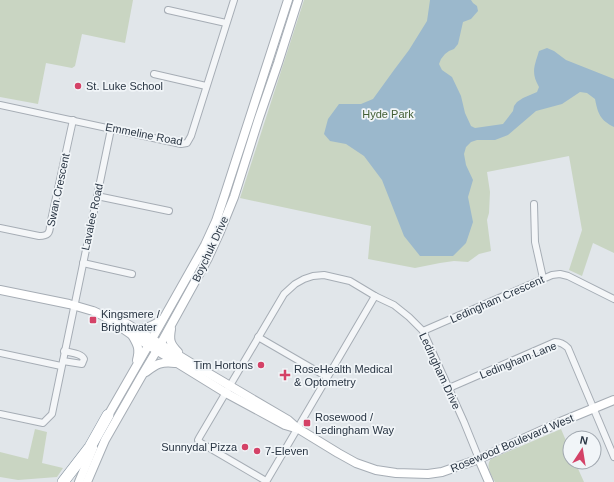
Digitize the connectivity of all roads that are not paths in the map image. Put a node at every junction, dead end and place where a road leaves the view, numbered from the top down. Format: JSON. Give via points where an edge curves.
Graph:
{"nodes":[{"id":1,"x":234,"y":0,"type":"edge"},
{"id":2,"x":288,"y":0,"type":"edge"},
{"id":3,"x":298,"y":0,"type":"edge"},
{"id":4,"x":168,"y":10,"type":"dead end"},
{"id":5,"x":226,"y":23,"type":"junction"},
{"id":6,"x":154,"y":74,"type":"dead end"},
{"id":7,"x":206,"y":86,"type":"junction"},
{"id":8,"x":0,"y":105,"type":"edge"},
{"id":9,"x":73,"y":120,"type":"junction"},
{"id":10,"x":111,"y":129,"type":"junction"},
{"id":11,"x":97,"y":196,"type":"junction"},
{"id":12,"x":534,"y":204,"type":"dead end"},
{"id":13,"x":169,"y":211,"type":"dead end"},
{"id":14,"x":0,"y":228,"type":"edge"},
{"id":15,"x":83,"y":263,"type":"junction"},
{"id":16,"x":132,"y":274,"type":"dead end"},
{"id":17,"x":543,"y":278,"type":"junction"},
{"id":18,"x":0,"y":290,"type":"edge"},
{"id":19,"x":375,"y":296,"type":"junction"},
{"id":20,"x":614,"y":299,"type":"edge"},
{"id":21,"x":74,"y":306,"type":"junction"},
{"id":22,"x":164,"y":318,"type":"junction"},
{"id":23,"x":172,"y":323,"type":"junction"},
{"id":24,"x":423,"y":331,"type":"junction"},
{"id":25,"x":133,"y":332,"type":"junction"},
{"id":26,"x":258,"y":337,"type":"junction"},
{"id":27,"x":150,"y":342,"type":"junction"},
{"id":28,"x":159,"y":347,"type":"junction"},
{"id":29,"x":64,"y":351,"type":"junction"},
{"id":30,"x":0,"y":353,"type":"edge"},
{"id":31,"x":62,"y":363,"type":"junction"},
{"id":32,"x":179,"y":363,"type":"junction"},
{"id":33,"x":191,"y":363,"type":"junction"},
{"id":34,"x":132,"y":373,"type":"junction"},
{"id":35,"x":141,"y":377,"type":"junction"},
{"id":36,"x":327,"y":377,"type":"junction"},
{"id":37,"x":449,"y":388,"type":"junction"},
{"id":38,"x":228,"y":389,"type":"junction"},
{"id":39,"x":614,"y":400,"type":"edge"},
{"id":40,"x":594,"y":409,"type":"junction"},
{"id":41,"x":0,"y":414,"type":"edge"},
{"id":42,"x":108,"y":414,"type":"junction"},
{"id":43,"x":297,"y":428,"type":"junction"},
{"id":44,"x":614,"y":457,"type":"edge"},
{"id":45,"x":479,"y":459,"type":"junction"},
{"id":46,"x":63,"y":482,"type":"edge"},
{"id":47,"x":79,"y":482,"type":"edge"},
{"id":48,"x":87,"y":482,"type":"edge"},
{"id":49,"x":266,"y":482,"type":"edge"},
{"id":50,"x":489,"y":482,"type":"edge"}],
"edges":[{"from":1,"to":5,"type":"street","name":"Emmeline Road"},
{"from":2,"to":22,"type":"main road","name":"Boychuk Drive","via":[[216,220],[205,245]]},
{"from":3,"to":23,"type":"main road","name":"Boychuk Drive","via":[[231,204],[208,258]]},
{"from":4,"to":5,"type":"street"},
{"from":5,"to":7,"type":"street","name":"Emmeline Road"},
{"from":6,"to":7,"type":"street"},
{"from":7,"to":10,"type":"street","name":"Emmeline Road","via":[[187,143],[181,144]]},
{"from":8,"to":9,"type":"street","name":"Emmeline Road"},
{"from":9,"to":10,"type":"street","name":"Emmeline Road"},
{"from":9,"to":14,"type":"street","name":"Swan Crescent","via":[[48,234],[39,236]]},
{"from":10,"to":11,"type":"street","name":"Lavalee Road"},
{"from":11,"to":13,"type":"street"},
{"from":11,"to":15,"type":"street","name":"Lavalee Road"},
{"from":12,"to":17,"type":"street","via":[[535,242]]},
{"from":15,"to":16,"type":"street"},
{"from":15,"to":21,"type":"street","name":"Lavalee Road"},
{"from":17,"to":20,"type":"street","name":"Ledingham Crescent","via":[[560,274],[580,281]]},
{"from":17,"to":24,"type":"street","name":"Ledingham Crescent"},
{"from":18,"to":21,"type":"main road"},
{"from":19,"to":24,"type":"street","name":"Ledingham Drive","via":[[404,313]]},
{"from":19,"to":26,"type":"street","name":"Ledingham Drive","via":[[350,281],[324,274],[304,279],[284,294]]},
{"from":19,"to":36,"type":"street"},
{"from":21,"to":25,"type":"main road","via":[[93,311]]},
{"from":21,"to":29,"type":"street","name":"Lavalee Road"},
{"from":22,"to":25,"type":"main road","via":[[147,328]]},
{"from":22,"to":27,"type":"main road","name":"Boychuk Drive"},
{"from":23,"to":28,"type":"main road","name":"Boychuk Drive"},
{"from":23,"to":33,"type":"main road","via":[[172,347]]},
{"from":24,"to":37,"type":"street","name":"Ledingham Drive"},
{"from":25,"to":27,"type":"main road"},
{"from":25,"to":34,"type":"main road","via":[[139,352]]},
{"from":26,"to":36,"type":"street"},
{"from":26,"to":38,"type":"street","name":"Ledingham Drive"},
{"from":27,"to":28,"type":"main road"},
{"from":27,"to":34,"type":"main road","name":"Boychuk Drive"},
{"from":28,"to":32,"type":"main road","name":"Rosewood Boulevard West"},
{"from":28,"to":33,"type":"main road","name":"Rosewood Boulevard West"},
{"from":28,"to":35,"type":"main road","name":"Boychuk Drive"},
{"from":29,"to":31,"type":"street","name":"Lavalee Road"},
{"from":29,"to":31,"type":"street","via":[[81,355],[84,359],[82,364]]},
{"from":30,"to":31,"type":"street"},
{"from":31,"to":41,"type":"street","name":"Lavalee Road","via":[[52,414],[43,423]]},
{"from":32,"to":35,"type":"main road","via":[[159,363]]},
{"from":32,"to":38,"type":"main road","name":"Rosewood Boulevard West"},
{"from":33,"to":38,"type":"main road","name":"Rosewood Boulevard West"},
{"from":34,"to":42,"type":"main road","name":"Boychuk Drive"},
{"from":35,"to":48,"type":"main road","name":"Boychuk Drive","via":[[105,440]]},
{"from":36,"to":43,"type":"street"},
{"from":37,"to":40,"type":"street","name":"Ledingham Lane","via":[[560,342],[568,348]]},
{"from":37,"to":45,"type":"street","name":"Ledingham Drive"},
{"from":38,"to":43,"type":"main road","name":"Rosewood Boulevard West","via":[[285,425]]},
{"from":38,"to":49,"type":"street","name":"Ledingham Drive","via":[[198,440]]},
{"from":39,"to":40,"type":"main road","name":"Rosewood Boulevard West"},
{"from":40,"to":44,"type":"street"},
{"from":40,"to":45,"type":"main road","name":"Rosewood Boulevard West"},
{"from":42,"to":46,"type":"highway","via":[[90,447]]},
{"from":42,"to":47,"type":"main road","name":"Boychuk Drive"},
{"from":43,"to":45,"type":"main road","name":"Rosewood Boulevard West","via":[[356,463],[376,470],[412,474],[442,472]]},
{"from":43,"to":49,"type":"street"},
{"from":45,"to":50,"type":"main road"}]}
